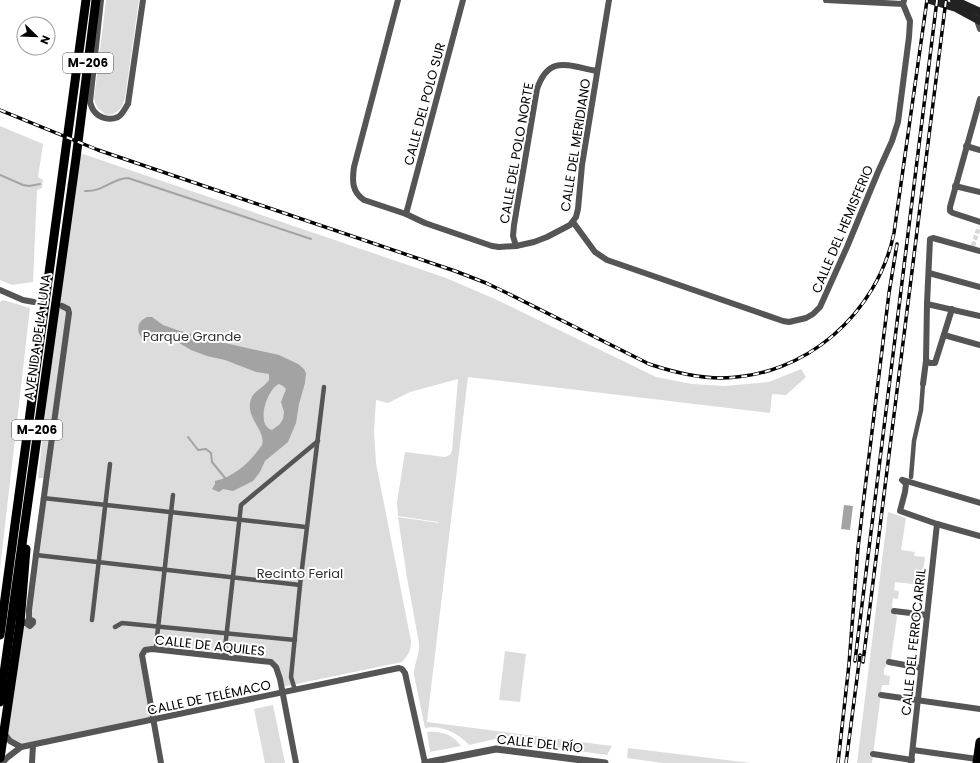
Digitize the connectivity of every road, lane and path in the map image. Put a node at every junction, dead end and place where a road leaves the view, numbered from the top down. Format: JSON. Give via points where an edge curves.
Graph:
{"nodes":[{"id":1,"x":86,"y":0,"type":"edge"},
{"id":2,"x":96,"y":0,"type":"edge"},
{"id":3,"x":101,"y":0,"type":"edge"},
{"id":4,"x":143,"y":0,"type":"edge"},
{"id":5,"x":398,"y":0,"type":"edge"},
{"id":6,"x":463,"y":0,"type":"edge"},
{"id":7,"x":609,"y":0,"type":"edge"},
{"id":8,"x":826,"y":0,"type":"edge"},
{"id":9,"x":930,"y":0,"type":"edge"},
{"id":10,"x":954,"y":0,"type":"edge"},
{"id":11,"x":904,"y":2,"type":"edge"},
{"id":12,"x":980,"y":12,"type":"edge"},
{"id":13,"x":980,"y":19,"type":"edge"},
{"id":14,"x":980,"y":29,"type":"edge"},
{"id":15,"x":597,"y":71,"type":"junction"},
{"id":16,"x":980,"y":98,"type":"edge"},
{"id":17,"x":978,"y":113,"type":"edge"},
{"id":18,"x":966,"y":146,"type":"junction"},
{"id":19,"x":980,"y":150,"type":"edge"},
{"id":20,"x":955,"y":186,"type":"junction"},
{"id":21,"x":980,"y":192,"type":"edge"},
{"id":22,"x":406,"y":214,"type":"junction"},
{"id":23,"x":573,"y":222,"type":"junction"},
{"id":24,"x":980,"y":224,"type":"edge"},
{"id":25,"x":516,"y":246,"type":"junction"},
{"id":26,"x":980,"y":251,"type":"edge"},
{"id":27,"x":929,"y":273,"type":"junction"},
{"id":28,"x":980,"y":287,"type":"edge"},
{"id":29,"x":0,"y":290,"type":"edge"},
{"id":30,"x":34,"y":302,"type":"dead end"},
{"id":31,"x":927,"y":304,"type":"junction"},
{"id":32,"x":62,"y":306,"type":"dead end"},
{"id":33,"x":952,"y":309,"type":"junction"},
{"id":34,"x":980,"y":316,"type":"edge"},
{"id":35,"x":944,"y":335,"type":"junction"},
{"id":36,"x":980,"y":346,"type":"edge"},
{"id":37,"x":926,"y":360,"type":"junction"},
{"id":38,"x":923,"y":384,"type":"joint"},
{"id":39,"x":324,"y":387,"type":"dead end"},
{"id":40,"x":318,"y":441,"type":"junction"},
{"id":41,"x":110,"y":464,"type":"dead end"},
{"id":42,"x":911,"y":477,"type":"dead end"},
{"id":43,"x":23,"y":495,"type":"junction"},
{"id":44,"x":173,"y":495,"type":"dead end"},
{"id":45,"x":44,"y":498,"type":"junction"},
{"id":46,"x":980,"y":502,"type":"edge"},
{"id":47,"x":105,"y":505,"type":"junction"},
{"id":48,"x":171,"y":512,"type":"junction"},
{"id":49,"x":239,"y":520,"type":"junction"},
{"id":50,"x":937,"y":524,"type":"junction"},
{"id":51,"x":306,"y":527,"type":"junction"},
{"id":52,"x":980,"y":536,"type":"edge"},
{"id":53,"x":36,"y":555,"type":"junction"},
{"id":54,"x":98,"y":562,"type":"junction"},
{"id":55,"x":165,"y":570,"type":"junction"},
{"id":56,"x":233,"y":577,"type":"junction"},
{"id":57,"x":300,"y":585,"type":"junction"},
{"id":58,"x":0,"y":598,"type":"edge"},
{"id":59,"x":894,"y":611,"type":"dead end"},
{"id":60,"x":927,"y":615,"type":"junction"},
{"id":61,"x":92,"y":620,"type":"dead end"},
{"id":62,"x":25,"y":622,"type":"junction"},
{"id":63,"x":115,"y":627,"type":"dead end"},
{"id":64,"x":158,"y":627,"type":"junction"},
{"id":65,"x":227,"y":634,"type":"junction"},
{"id":66,"x":0,"y":635,"type":"edge"},
{"id":67,"x":294,"y":640,"type":"junction"},
{"id":68,"x":156,"y":646,"type":"dead end"},
{"id":69,"x":224,"y":657,"type":"junction"},
{"id":70,"x":889,"y":662,"type":"dead end"},
{"id":71,"x":922,"y":668,"type":"junction"},
{"id":72,"x":295,"y":690,"type":"junction"},
{"id":73,"x":282,"y":693,"type":"junction"},
{"id":74,"x":881,"y":696,"type":"dead end"},
{"id":75,"x":918,"y":701,"type":"junction"},
{"id":76,"x":0,"y":702,"type":"edge"},
{"id":77,"x":980,"y":709,"type":"edge"},
{"id":78,"x":154,"y":720,"type":"junction"},
{"id":79,"x":4,"y":733,"type":"junction"},
{"id":80,"x":980,"y":742,"type":"edge"},
{"id":81,"x":33,"y":744,"type":"junction"},
{"id":82,"x":21,"y":747,"type":"junction"},
{"id":83,"x":913,"y":750,"type":"junction"},
{"id":84,"x":873,"y":754,"type":"dead end"},
{"id":85,"x":0,"y":758,"type":"edge"},
{"id":86,"x":555,"y":759,"type":"edge"},
{"id":87,"x":911,"y":761,"type":"edge"},
{"id":88,"x":977,"y":761,"type":"edge"},
{"id":89,"x":2,"y":763,"type":"edge"},
{"id":90,"x":32,"y":763,"type":"edge"},
{"id":91,"x":161,"y":763,"type":"edge"},
{"id":92,"x":296,"y":763,"type":"edge"},
{"id":93,"x":425,"y":763,"type":"edge"},
{"id":94,"x":605,"y":763,"type":"edge"}],
"edges":[{"from":1,"to":43,"type":"main road","name":"AVENIDA DE LA LUNA","number":"M-206"},
{"from":2,"to":43,"type":"main road","name":"AVENIDA DE LA LUNA","number":"M-206","via":[[76,158]]},
{"from":3,"to":4,"type":"street","via":[[90,102],[93,110],[105,118],[118,117],[128,104]]},
{"from":5,"to":22,"type":"street","name":"CALLE DEL MERIDIANO","via":[[359,147],[353,181],[355,192],[364,200]]},
{"from":6,"to":22,"type":"street","name":"CALLE DEL POLO SUR"},
{"from":7,"to":15,"type":"street","name":"CALLE DEL MERIDIANO"},
{"from":8,"to":11,"type":"street"},
{"from":9,"to":13,"type":"main road"},
{"from":10,"to":12,"type":"main road"},
{"from":11,"to":23,"type":"street","name":"CALLE DEL HEMISFERIO","via":[[910,21],[898,122],[826,296],[813,314],[797,321],[783,321],[607,260],[595,252]]},
{"from":13,"to":14,"type":"street"},
{"from":15,"to":23,"type":"street","name":"CALLE DEL MERIDIANO","via":[[582,165],[578,209]]},
{"from":15,"to":25,"type":"street","name":"CALLE DEL POLO NORTE","via":[[560,65],[546,70],[541,78],[514,225],[513,236]]},
{"from":16,"to":17,"type":"street"},
{"from":17,"to":18,"type":"street"},
{"from":18,"to":19,"type":"street"},
{"from":18,"to":20,"type":"street"},
{"from":20,"to":21,"type":"street"},
{"from":20,"to":24,"type":"street","via":[[950,211]]},
{"from":22,"to":25,"type":"street","name":"CALLE DEL MERIDIANO","via":[[492,246]]},
{"from":23,"to":25,"type":"street","name":"CALLE DEL MERIDIANO","via":[[547,237]]},
{"from":26,"to":27,"type":"street","via":[[930,239]]},
{"from":27,"to":28,"type":"street"},
{"from":27,"to":31,"type":"street"},
{"from":29,"to":30,"type":"street"},
{"from":31,"to":33,"type":"street"},
{"from":31,"to":37,"type":"street"},
{"from":32,"to":45,"type":"street","via":[[68,308],[69,313]]},
{"from":33,"to":34,"type":"street"},
{"from":33,"to":35,"type":"street"},
{"from":35,"to":36,"type":"street"},
{"from":35,"to":37,"type":"street","via":[[935,363]]},
{"from":37,"to":38,"type":"street"},
{"from":38,"to":42,"type":"street"},
{"from":39,"to":40,"type":"street"},
{"from":40,"to":49,"type":"street","via":[[241,505]]},
{"from":40,"to":51,"type":"street"},
{"from":41,"to":47,"type":"street"},
{"from":43,"to":58,"type":"main road","via":[[7,547]]},
{"from":43,"to":62,"type":"main road","via":[[26,550]]},
{"from":43,"to":66,"type":"main road","name":"AVENIDA DE LA LUNA","number":"M-206"},
{"from":43,"to":76,"type":"main road","name":"AVENIDA DE LA LUNA","number":"M-206"},
{"from":44,"to":48,"type":"street"},
{"from":45,"to":47,"type":"street"},
{"from":45,"to":53,"type":"street"},
{"from":46,"to":50,"type":"street","via":[[902,480],[906,484],[900,512]]},
{"from":47,"to":48,"type":"street"},
{"from":47,"to":54,"type":"street"},
{"from":48,"to":49,"type":"street"},
{"from":48,"to":55,"type":"street"},
{"from":49,"to":51,"type":"street"},
{"from":49,"to":56,"type":"street"},
{"from":50,"to":52,"type":"street"},
{"from":50,"to":60,"type":"street","name":"CALLE DEL FERROCARRIL"},
{"from":51,"to":57,"type":"street"},
{"from":53,"to":54,"type":"street"},
{"from":53,"to":62,"type":"street","via":[[29,610]]},
{"from":54,"to":55,"type":"street"},
{"from":54,"to":61,"type":"street"},
{"from":55,"to":56,"type":"street"},
{"from":55,"to":64,"type":"street"},
{"from":56,"to":57,"type":"street"},
{"from":56,"to":65,"type":"street"},
{"from":57,"to":67,"type":"street"},
{"from":59,"to":60,"type":"street"},
{"from":60,"to":71,"type":"street","name":"CALLE DEL FERROCARRIL"},
{"from":62,"to":79,"type":"main road"},
{"from":63,"to":64,"type":"street","via":[[122,623]]},
{"from":64,"to":65,"type":"street"},
{"from":64,"to":68,"type":"street"},
{"from":65,"to":67,"type":"street"},
{"from":65,"to":69,"type":"street"},
{"from":67,"to":72,"type":"street","via":[[291,677]]},
{"from":69,"to":73,"type":"street","name":"CALLE DE AQUILES","via":[[271,662],[276,667]]},
{"from":69,"to":78,"type":"street","name":"CALLE DE AQUILES","via":[[145,650],[142,655]]},
{"from":70,"to":71,"type":"street"},
{"from":71,"to":75,"type":"street","name":"CALLE DEL FERROCARRIL"},
{"from":72,"to":73,"type":"street","name":"CALLE DE TELÉMACO"},
{"from":72,"to":93,"type":"street","name":"CALLE DE TELÉMACO","via":[[395,668],[402,669],[415,712]]},
{"from":73,"to":78,"type":"street","name":"CALLE DE TELÉMACO"},
{"from":73,"to":92,"type":"street","name":"CALLE DE AQUILES"},
{"from":74,"to":75,"type":"street"},
{"from":75,"to":77,"type":"street"},
{"from":75,"to":83,"type":"street","name":"CALLE DEL FERROCARRIL"},
{"from":78,"to":81,"type":"street","name":"CALLE DE TELÉMACO"},
{"from":78,"to":91,"type":"street"},
{"from":79,"to":82,"type":"street","via":[[10,741]]},
{"from":79,"to":85,"type":"main road"},
{"from":80,"to":88,"type":"main road"},
{"from":81,"to":82,"type":"street","name":"CALLE DE TELÉMACO"},
{"from":81,"to":90,"type":"street"},
{"from":82,"to":89,"type":"street","name":"CALLE DE TELÉMACO"},
{"from":83,"to":87,"type":"street","name":"CALLE DEL FERROCARRIL"},
{"from":83,"to":88,"type":"street"},
{"from":84,"to":87,"type":"street"},
{"from":86,"to":93,"type":"street","name":"CALLE DEL RÍO","via":[[496,749]]},
{"from":86,"to":94,"type":"street","name":"CALLE DEL RÍO"}]}
